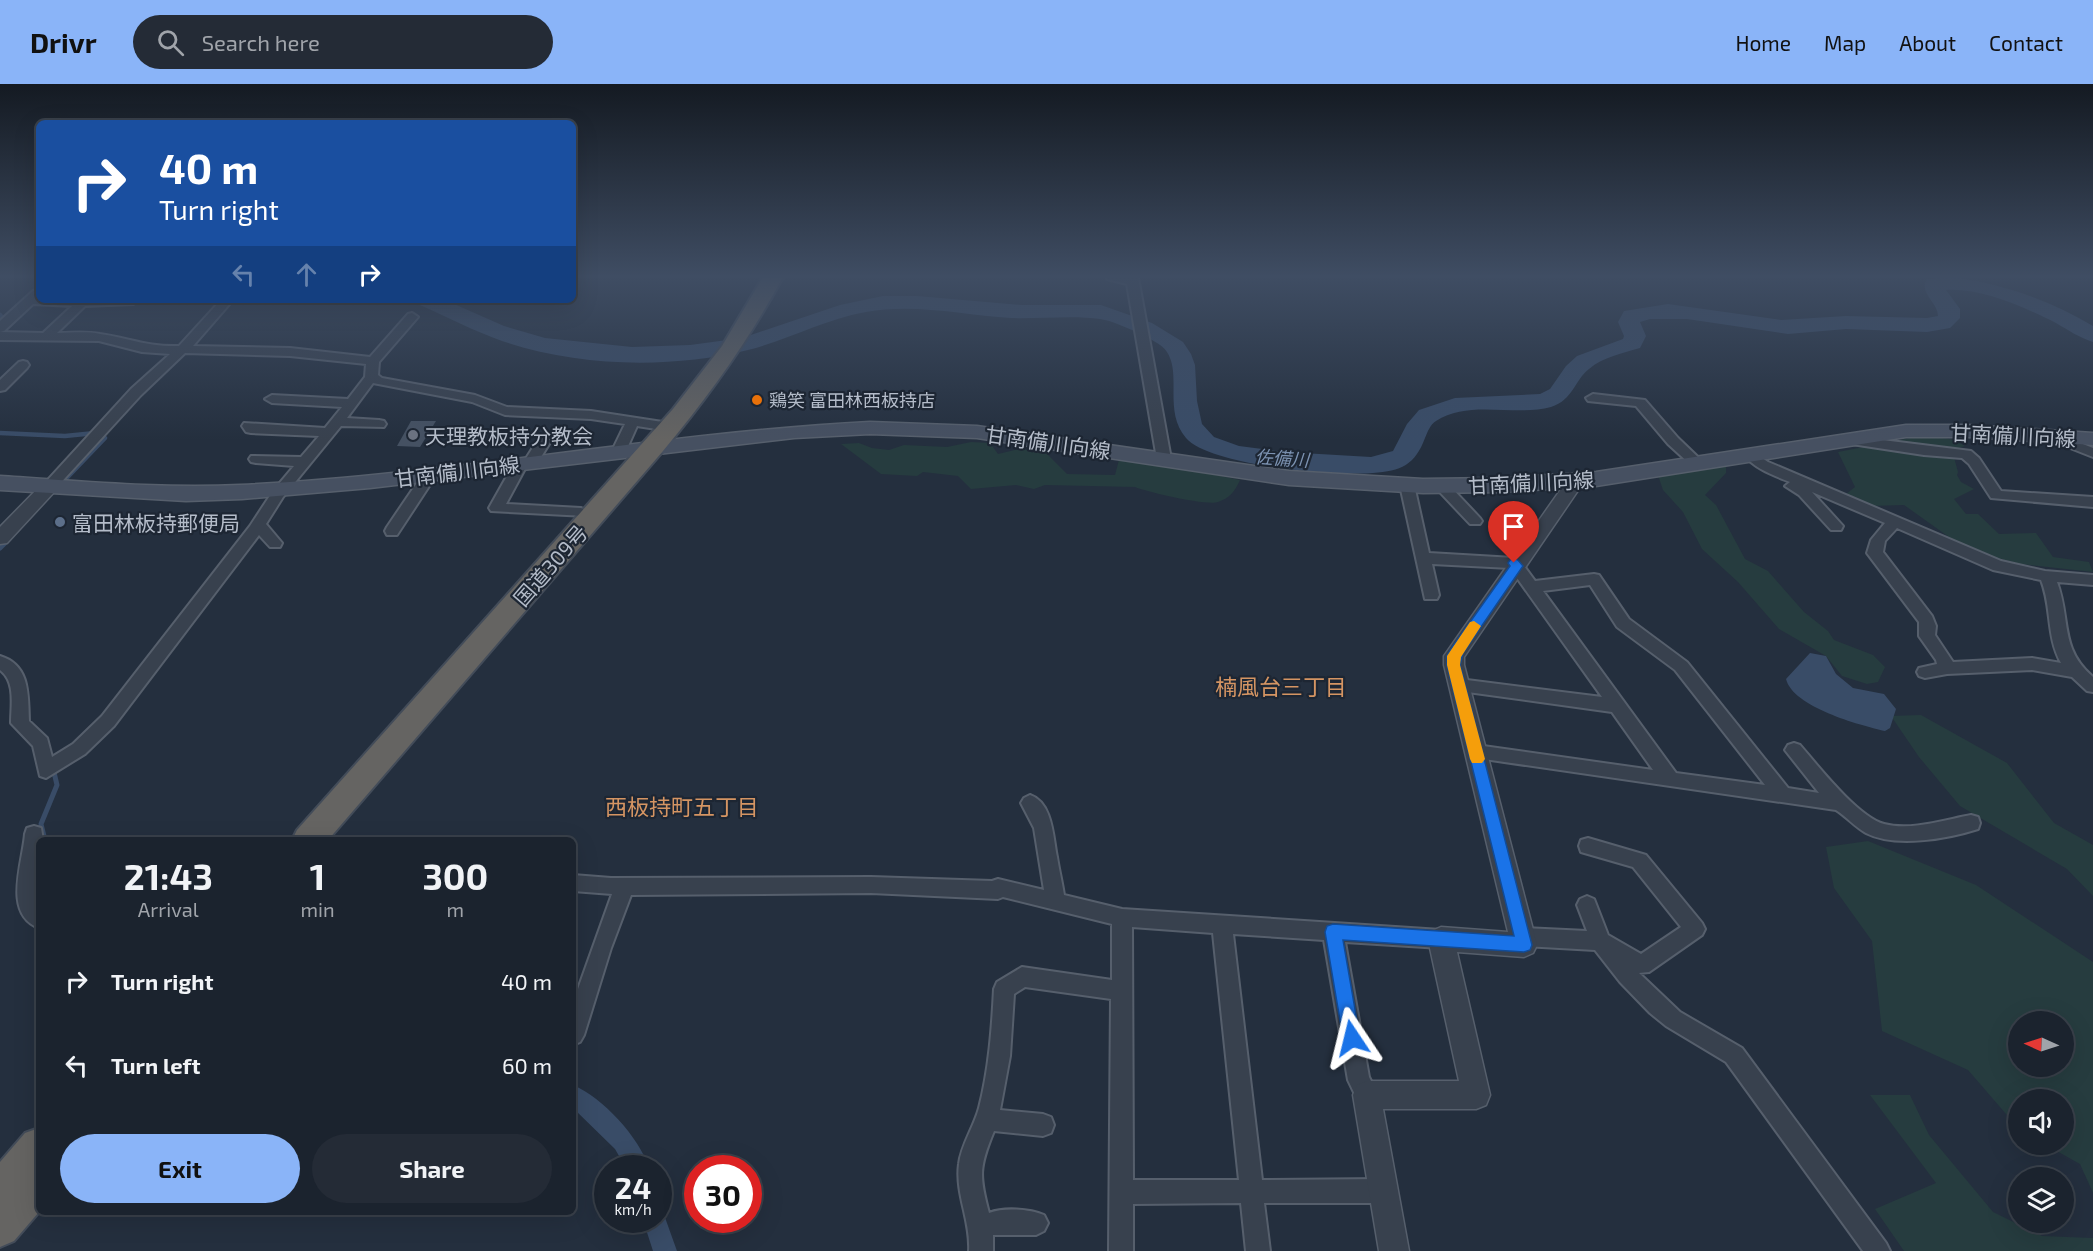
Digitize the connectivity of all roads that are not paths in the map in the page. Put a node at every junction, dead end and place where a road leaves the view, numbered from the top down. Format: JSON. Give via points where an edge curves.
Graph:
{"nodes":[{"id":1,"x":52,"y":331,"type":"edge"},
{"id":2,"x":199,"y":331,"type":"edge"},
{"id":3,"x":399,"y":331,"type":"edge"},
{"id":4,"x":750,"y":331,"type":"edge"},
{"id":5,"x":1141,"y":331,"type":"edge"},
{"id":6,"x":0,"y":336,"type":"edge"},
{"id":7,"x":47,"y":336,"type":"junction"},
{"id":8,"x":182,"y":350,"type":"junction"},
{"id":9,"x":373,"y":361,"type":"junction"},
{"id":10,"x":0,"y":373,"type":"edge"},
{"id":11,"x":370,"y":377,"type":"junction"},
{"id":12,"x":0,"y":387,"type":"edge"},
{"id":13,"x":1593,"y":398,"type":"dead end"},
{"id":14,"x":272,"y":399,"type":"dead end"},
{"id":15,"x":351,"y":403,"type":"junction"},
{"id":16,"x":632,"y":423,"type":"junction"},
{"id":17,"x":379,"y":424,"type":"dead end"},
{"id":18,"x":249,"y":426,"type":"dead end"},
{"id":19,"x":333,"y":427,"type":"junction"},
{"id":20,"x":2055,"y":437,"type":"junction"},
{"id":21,"x":1845,"y":440,"type":"junction"},
{"id":22,"x":2093,"y":440,"type":"edge"},
{"id":23,"x":544,"y":441,"type":"dead end"},
{"id":24,"x":664,"y":441,"type":"junction"},
{"id":25,"x":618,"y":453,"type":"junction"},
{"id":26,"x":2093,"y":453,"type":"edge"},
{"id":27,"x":1753,"y":457,"type":"junction"},
{"id":28,"x":256,"y":459,"type":"dead end"},
{"id":29,"x":1164,"y":459,"type":"junction"},
{"id":30,"x":305,"y":462,"type":"junction"},
{"id":31,"x":1696,"y":462,"type":"junction"},
{"id":32,"x":526,"y":463,"type":"junction"},
{"id":33,"x":430,"y":474,"type":"junction"},
{"id":34,"x":1566,"y":482,"type":"junction"},
{"id":35,"x":0,"y":483,"type":"edge"},
{"id":36,"x":1407,"y":485,"type":"junction"},
{"id":37,"x":50,"y":486,"type":"junction"},
{"id":38,"x":1442,"y":486,"type":"junction"},
{"id":39,"x":282,"y":489,"type":"junction"},
{"id":40,"x":2093,"y":501,"type":"edge"},
{"id":41,"x":581,"y":513,"type":"dead end"},
{"id":42,"x":1475,"y":521,"type":"dead end"},
{"id":43,"x":1894,"y":522,"type":"junction"},
{"id":44,"x":258,"y":525,"type":"junction"},
{"id":45,"x":1836,"y":526,"type":"dead end"},
{"id":46,"x":392,"y":531,"type":"dead end"},
{"id":47,"x":0,"y":538,"type":"edge"},
{"id":48,"x":275,"y":543,"type":"dead end"},
{"id":49,"x":1424,"y":558,"type":"junction"},
{"id":50,"x":1516,"y":566,"type":"junction"},
{"id":51,"x":2046,"y":576,"type":"junction"},
{"id":52,"x":2093,"y":580,"type":"edge"},
{"id":53,"x":1532,"y":587,"type":"junction"},
{"id":54,"x":1431,"y":595,"type":"dead end"},
{"id":55,"x":0,"y":662,"type":"edge"},
{"id":56,"x":1947,"y":668,"type":"junction"},
{"id":57,"x":2075,"y":671,"type":"junction"},
{"id":58,"x":1925,"y":672,"type":"dead end"},
{"id":59,"x":1459,"y":686,"type":"junction"},
{"id":60,"x":2093,"y":686,"type":"edge"},
{"id":61,"x":1617,"y":706,"type":"junction"},
{"id":62,"x":1794,"y":750,"type":"dead end"},
{"id":63,"x":1476,"y":752,"type":"junction"},
{"id":64,"x":1670,"y":779,"type":"junction"},
{"id":65,"x":1783,"y":795,"type":"junction"},
{"id":66,"x":1030,"y":803,"type":"dead end"},
{"id":67,"x":1839,"y":803,"type":"junction"},
{"id":68,"x":1971,"y":823,"type":"dead end"},
{"id":69,"x":34,"y":834,"type":"dead end"},
{"id":70,"x":311,"y":837,"type":"edge"},
{"id":71,"x":335,"y":837,"type":"edge"},
{"id":72,"x":1588,"y":846,"type":"dead end"},
{"id":73,"x":576,"y":883,"type":"edge"},
{"id":74,"x":626,"y":886,"type":"junction"},
{"id":75,"x":1054,"y":901,"type":"junction"},
{"id":76,"x":1587,"y":905,"type":"dead end"},
{"id":77,"x":36,"y":917,"type":"edge"},
{"id":78,"x":1122,"y":918,"type":"junction"},
{"id":79,"x":1222,"y":924,"type":"junction"},
{"id":80,"x":1333,"y":932,"type":"junction"},
{"id":81,"x":1522,"y":937,"type":"junction"},
{"id":82,"x":1441,"y":939,"type":"junction"},
{"id":83,"x":1600,"y":941,"type":"junction"},
{"id":84,"x":1122,"y":991,"type":"junction"},
{"id":85,"x":576,"y":1025,"type":"edge"},
{"id":86,"x":1367,"y":1095,"type":"junction"},
{"id":87,"x":986,"y":1119,"type":"junction"},
{"id":88,"x":1043,"y":1125,"type":"dead end"},
{"id":89,"x":36,"y":1150,"type":"edge"},
{"id":90,"x":36,"y":1185,"type":"edge"},
{"id":91,"x":1251,"y":1190,"type":"junction"},
{"id":92,"x":1383,"y":1191,"type":"junction"},
{"id":93,"x":0,"y":1192,"type":"edge"},
{"id":94,"x":1121,"y":1192,"type":"junction"},
{"id":95,"x":1036,"y":1223,"type":"dead end"},
{"id":96,"x":0,"y":1227,"type":"edge"},
{"id":97,"x":982,"y":1227,"type":"junction"},
{"id":98,"x":981,"y":1251,"type":"edge"},
{"id":99,"x":1121,"y":1251,"type":"edge"},
{"id":100,"x":1258,"y":1251,"type":"edge"},
{"id":101,"x":1394,"y":1251,"type":"edge"},
{"id":102,"x":1878,"y":1251,"type":"edge"}],
"edges":[{"from":1,"to":7,"type":"street"},
{"from":2,"to":8,"type":"street"},
{"from":3,"to":9,"type":"street"},
{"from":4,"to":24,"type":"highway","name":"国道309号","via":[[717,382]]},
{"from":5,"to":29,"type":"street"},
{"from":6,"to":7,"type":"street"},
{"from":7,"to":8,"type":"street","via":[[99,338],[142,348]]},
{"from":8,"to":9,"type":"street","via":[[290,352]]},
{"from":8,"to":37,"type":"street","via":[[136,392]]},
{"from":9,"to":11,"type":"street"},
{"from":10,"to":12,"type":"street","via":[[19,369]]},
{"from":11,"to":15,"type":"street"},
{"from":11,"to":16,"type":"street","via":[[475,399],[505,411],[591,415]]},
{"from":13,"to":31,"type":"street","via":[[1640,404]]},
{"from":14,"to":15,"type":"street"},
{"from":15,"to":19,"type":"street"},
{"from":16,"to":24,"type":"street"},
{"from":16,"to":25,"type":"street"},
{"from":17,"to":19,"type":"street"},
{"from":18,"to":19,"type":"street"},
{"from":19,"to":30,"type":"street"},
{"from":20,"to":21,"type":"main road","name":"甘南備川向線","via":[[1923,430]]},
{"from":20,"to":22,"type":"main road","name":"甘南備川向線"},
{"from":20,"to":26,"type":"street"},
{"from":21,"to":27,"type":"main road","name":"甘南備川向線"},
{"from":21,"to":40,"type":"street","via":[[1966,454],[2000,496]]},
{"from":23,"to":32,"type":"street"},
{"from":24,"to":25,"type":"main road","name":"甘南備川向線"},
{"from":24,"to":29,"type":"main road","name":"甘南備川向線","via":[[825,430],[923,429],[1011,436]]},
{"from":24,"to":70,"type":"highway","name":"国道309号"},
{"from":24,"to":71,"type":"highway","name":"国道309号"},
{"from":25,"to":32,"type":"main road","name":"甘南備川向線"},
{"from":27,"to":31,"type":"main road","name":"甘南備川向線"},
{"from":27,"to":43,"type":"street"},
{"from":27,"to":45,"type":"street","via":[[1752,463],[1760,470],[1804,492]]},
{"from":28,"to":30,"type":"street"},
{"from":29,"to":36,"type":"main road","name":"甘南備川向線","via":[[1289,478]]},
{"from":30,"to":39,"type":"street"},
{"from":31,"to":34,"type":"main road","name":"甘南備川向線"},
{"from":32,"to":33,"type":"main road","name":"甘南備川向線"},
{"from":32,"to":41,"type":"street","via":[[496,508]]},
{"from":33,"to":39,"type":"main road","name":"甘南備川向線"},
{"from":33,"to":46,"type":"street"},
{"from":34,"to":38,"type":"main road","name":"甘南備川向線"},
{"from":34,"to":50,"type":"street","via":[[1570,489]]},
{"from":35,"to":37,"type":"main road","name":"甘南備川向線"},
{"from":36,"to":38,"type":"main road","name":"甘南備川向線"},
{"from":36,"to":49,"type":"street"},
{"from":37,"to":39,"type":"main road","name":"甘南備川向線","via":[[186,494]]},
{"from":37,"to":47,"type":"street"},
{"from":38,"to":42,"type":"street"},
{"from":39,"to":44,"type":"street"},
{"from":43,"to":51,"type":"street","via":[[1985,561]]},
{"from":43,"to":56,"type":"street","via":[[1878,540],[1875,553],[1926,620],[1927,636]]},
{"from":44,"to":48,"type":"street"},
{"from":44,"to":55,"type":"street","via":[[108,721],[79,749],[46,771],[41,743],[20,723],[18,676]]},
{"from":49,"to":50,"type":"street"},
{"from":49,"to":54,"type":"street"},
{"from":50,"to":53,"type":"street"},
{"from":50,"to":59,"type":"street","via":[[1454,656]]},
{"from":51,"to":52,"type":"street"},
{"from":51,"to":57,"type":"street","via":[[2052,588],[2062,653]]},
{"from":53,"to":61,"type":"street"},
{"from":53,"to":65,"type":"street","via":[[1594,579],[1623,623],[1681,666]]},
{"from":56,"to":57,"type":"street","via":[[2032,664]]},
{"from":56,"to":58,"type":"street"},
{"from":57,"to":60,"type":"street"},
{"from":59,"to":61,"type":"street"},
{"from":59,"to":63,"type":"street"},
{"from":61,"to":64,"type":"street"},
{"from":62,"to":67,"type":"street"},
{"from":63,"to":64,"type":"street"},
{"from":63,"to":81,"type":"street"},
{"from":64,"to":65,"type":"street"},
{"from":65,"to":67,"type":"street"},
{"from":66,"to":75,"type":"street","via":[[1046,836]]},
{"from":67,"to":68,"type":"street","via":[[1870,827],[1896,834]]},
{"from":69,"to":77,"type":"street","via":[[26,896]]},
{"from":72,"to":83,"type":"street","via":[[1639,861],[1695,930],[1642,965]]},
{"from":73,"to":74,"type":"street"},
{"from":74,"to":75,"type":"street","via":[[998,887]]},
{"from":74,"to":85,"type":"street","via":[[600,948]]},
{"from":75,"to":78,"type":"street"},
{"from":76,"to":83,"type":"street"},
{"from":78,"to":79,"type":"street"},
{"from":78,"to":84,"type":"street"},
{"from":79,"to":80,"type":"street"},
{"from":79,"to":91,"type":"street"},
{"from":80,"to":82,"type":"street"},
{"from":80,"to":86,"type":"street","via":[[1359,1080]]},
{"from":81,"to":82,"type":"street","via":[[1524,945]]},
{"from":81,"to":83,"type":"street"},
{"from":82,"to":86,"type":"street","via":[[1476,1095]]},
{"from":83,"to":102,"type":"street","via":[[1627,975],[1673,1019],[1734,1055]]},
{"from":84,"to":87,"type":"street","via":[[1022,977],[1004,988]]},
{"from":84,"to":94,"type":"street"},
{"from":86,"to":92,"type":"street"},
{"from":87,"to":88,"type":"street"},
{"from":87,"to":97,"type":"street","via":[[970,1161],[969,1178],[970,1195]]},
{"from":89,"to":93,"type":"highway"},
{"from":90,"to":96,"type":"highway"},
{"from":91,"to":92,"type":"street"},
{"from":91,"to":94,"type":"street"},
{"from":91,"to":100,"type":"street"},
{"from":92,"to":101,"type":"street"},
{"from":94,"to":99,"type":"street"},
{"from":95,"to":97,"type":"street","via":[[996,1222]]},
{"from":97,"to":98,"type":"street"}]}
